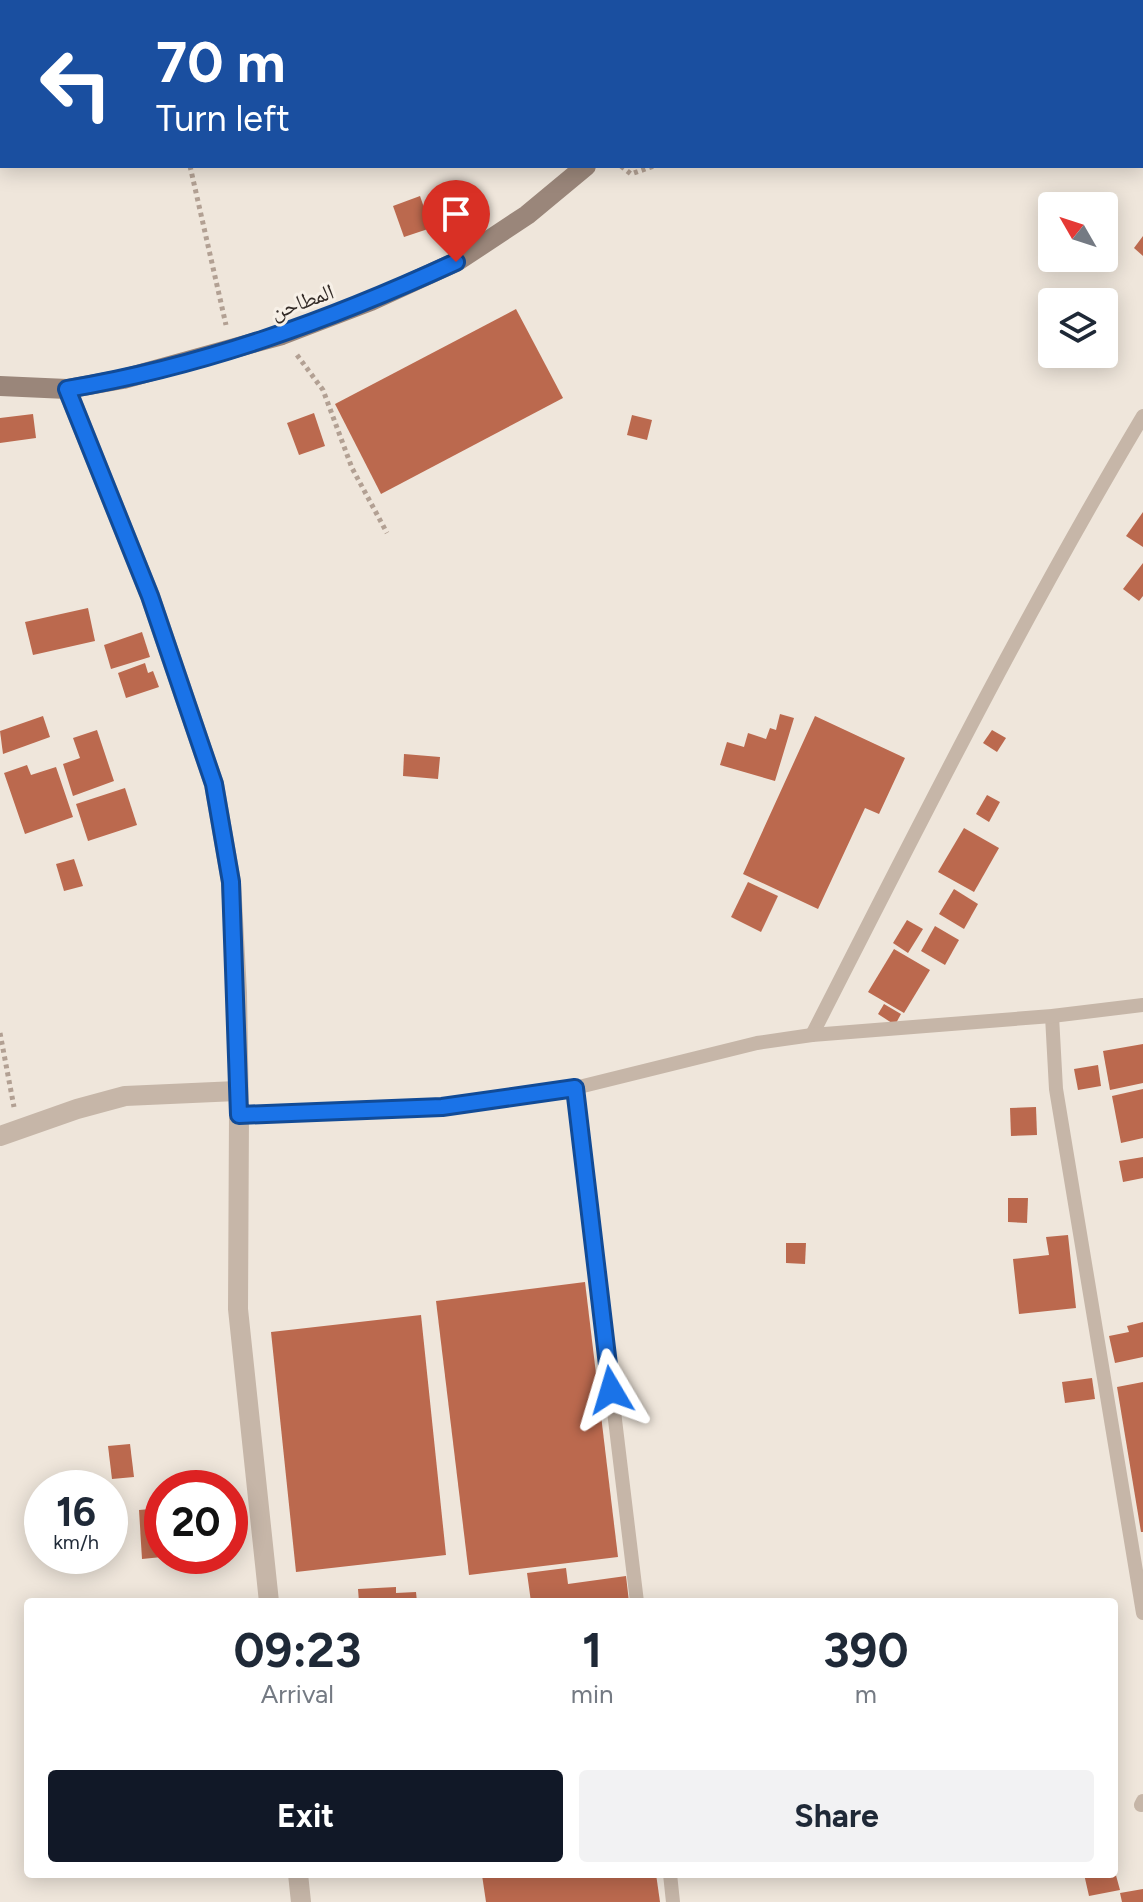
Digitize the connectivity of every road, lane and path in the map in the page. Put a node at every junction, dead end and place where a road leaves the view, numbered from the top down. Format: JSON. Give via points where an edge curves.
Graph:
{"nodes":[{"id":1,"x":190,"y":168,"type":"edge"},
{"id":2,"x":584,"y":168,"type":"edge"},
{"id":3,"x":624,"y":168,"type":"edge"},
{"id":4,"x":648,"y":168,"type":"edge"},
{"id":5,"x":282,"y":335,"type":"junction"},
{"id":6,"x":232,"y":349,"type":"junction"},
{"id":7,"x":0,"y":386,"type":"edge"},
{"id":8,"x":67,"y":389,"type":"junction"},
{"id":9,"x":1143,"y":416,"type":"edge"},
{"id":10,"x":387,"y":533,"type":"dead end"},
{"id":11,"x":1143,"y":1005,"type":"edge"},
{"id":12,"x":1052,"y":1016,"type":"junction"},
{"id":13,"x":0,"y":1033,"type":"edge"},
{"id":14,"x":812,"y":1035,"type":"junction"},
{"id":15,"x":575,"y":1088,"type":"junction"},
{"id":16,"x":237,"y":1091,"type":"junction"},
{"id":17,"x":239,"y":1115,"type":"junction"},
{"id":18,"x":9,"y":1132,"type":"edge"},
{"id":19,"x":269,"y":1598,"type":"edge"},
{"id":20,"x":637,"y":1598,"type":"edge"},
{"id":21,"x":1143,"y":1613,"type":"edge"},
{"id":22,"x":298,"y":1878,"type":"edge"},
{"id":23,"x":670,"y":1878,"type":"edge"},
{"id":24,"x":301,"y":1902,"type":"edge"},
{"id":25,"x":673,"y":1902,"type":"edge"}],
"edges":[{"from":1,"to":6,"type":"path"},
{"from":2,"to":5,"type":"main road","name":"المطاحن","via":[[527,215],[456,262]]},
{"from":3,"to":4,"type":"path","via":[[631,174]]},
{"from":5,"to":6,"type":"main road","name":"المطاحن"},
{"from":5,"to":10,"type":"path","via":[[323,390],[352,468]]},
{"from":6,"to":8,"type":"main road","name":"المطاحن"},
{"from":7,"to":8,"type":"main road","name":"المطاحن"},
{"from":8,"to":16,"type":"street","via":[[150,596],[214,784],[231,882]]},
{"from":9,"to":14,"type":"lane","via":[[979,708]]},
{"from":11,"to":12,"type":"lane"},
{"from":12,"to":14,"type":"lane"},
{"from":12,"to":21,"type":"lane","via":[[1056,1089]]},
{"from":13,"to":18,"type":"path"},
{"from":14,"to":15,"type":"lane","via":[[757,1043]]},
{"from":15,"to":17,"type":"lane","via":[[442,1107]]},
{"from":15,"to":20,"type":"lane"},
{"from":16,"to":17,"type":"street"},
{"from":16,"to":18,"type":"street","via":[[125,1096]]},
{"from":17,"to":19,"type":"street","via":[[238,1309]]},
{"from":22,"to":24,"type":"street"},
{"from":23,"to":25,"type":"lane"}]}
